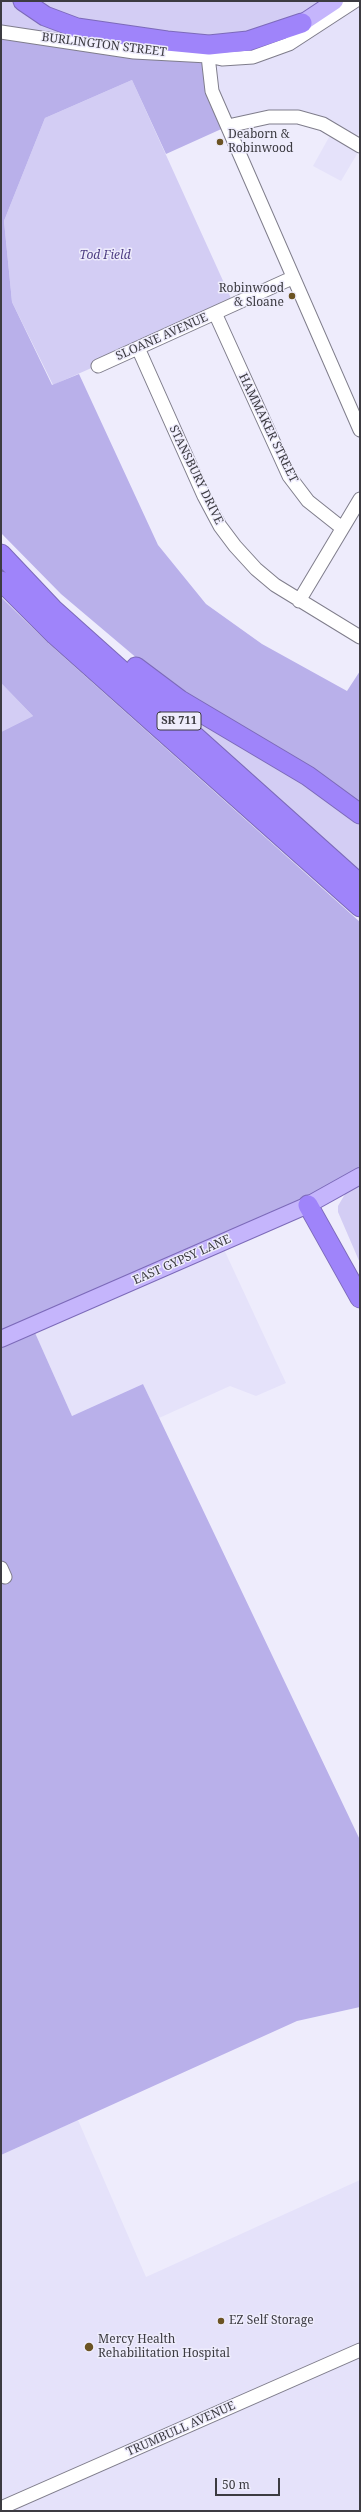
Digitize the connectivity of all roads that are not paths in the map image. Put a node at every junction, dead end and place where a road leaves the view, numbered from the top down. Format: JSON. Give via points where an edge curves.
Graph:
{"nodes":[{"id":1,"x":24,"y":1,"type":"edge"},
{"id":2,"x":335,"y":1,"type":"edge"},
{"id":3,"x":355,"y":1,"type":"edge"},
{"id":4,"x":324,"y":6,"type":"edge"},
{"id":5,"x":302,"y":23,"type":"junction"},
{"id":6,"x":1,"y":32,"type":"edge"},
{"id":7,"x":208,"y":56,"type":"junction"},
{"id":8,"x":228,"y":126,"type":"junction"},
{"id":9,"x":360,"y":146,"type":"edge"},
{"id":10,"x":292,"y":278,"type":"junction"},
{"id":11,"x":215,"y":313,"type":"junction"},
{"id":12,"x":138,"y":348,"type":"junction"},
{"id":13,"x":98,"y":366,"type":"dead end"},
{"id":14,"x":360,"y":430,"type":"edge"},
{"id":15,"x":360,"y":499,"type":"edge"},
{"id":16,"x":342,"y":528,"type":"junction"},
{"id":17,"x":1,"y":554,"type":"edge"},
{"id":18,"x":1,"y":581,"type":"edge"},
{"id":19,"x":299,"y":601,"type":"junction"},
{"id":20,"x":53,"y":609,"type":"junction"},
{"id":21,"x":360,"y":637,"type":"edge"},
{"id":22,"x":360,"y":814,"type":"edge"},
{"id":23,"x":360,"y":884,"type":"edge"},
{"id":24,"x":360,"y":908,"type":"edge"},
{"id":25,"x":360,"y":1176,"type":"edge"},
{"id":26,"x":313,"y":1202,"type":"junction"},
{"id":27,"x":360,"y":1282,"type":"edge"},
{"id":28,"x":360,"y":1298,"type":"edge"},
{"id":29,"x":1,"y":1339,"type":"edge"},
{"id":30,"x":360,"y":2350,"type":"edge"},
{"id":31,"x":1,"y":2508,"type":"edge"}],
"edges":[{"from":1,"to":5,"type":"highway","via":[[45,16],[77,28],[209,45],[248,40]]},
{"from":2,"to":4,"type":"main road","name":"BURLINGTON STREET"},
{"from":3,"to":7,"type":"street","name":"BURLINGTON STREET","via":[[308,33],[270,52],[232,59]]},
{"from":4,"to":5,"type":"main road","name":"BURLINGTON STREET"},
{"from":5,"to":7,"type":"street","name":"BURLINGTON STREET","via":[[266,42]]},
{"from":6,"to":7,"type":"street","name":"BURLINGTON STREET","via":[[134,52]]},
{"from":7,"to":8,"type":"street","via":[[212,91]]},
{"from":8,"to":9,"type":"street","via":[[269,117],[298,117],[323,124]]},
{"from":8,"to":10,"type":"street"},
{"from":10,"to":11,"type":"street","name":"SLOANE AVENUE"},
{"from":10,"to":14,"type":"street"},
{"from":11,"to":12,"type":"street","name":"SLOANE AVENUE"},
{"from":11,"to":16,"type":"street","name":"HAMMAKER STREET","via":[[289,476],[308,501]]},
{"from":12,"to":13,"type":"street","name":"SLOANE AVENUE"},
{"from":12,"to":19,"type":"street","name":"STANSBURY DRIVE","via":[[220,526],[234,546],[256,569]]},
{"from":15,"to":16,"type":"street"},
{"from":16,"to":19,"type":"street"},
{"from":17,"to":20,"type":"highway","number":"SR 711"},
{"from":18,"to":24,"type":"highway","number":"SR 711","via":[[61,640]]},
{"from":19,"to":21,"type":"street","name":"STANSBURY DRIVE"},
{"from":20,"to":22,"type":"highway","via":[[98,634],[180,700],[308,776]]},
{"from":20,"to":23,"type":"highway","number":"SR 711"},
{"from":25,"to":26,"type":"main road","name":"EAST GYPSY LANE"},
{"from":26,"to":27,"type":"highway"},
{"from":26,"to":28,"type":"highway"},
{"from":26,"to":29,"type":"main road","name":"EAST GYPSY LANE"},
{"from":30,"to":31,"type":"street","name":"TRUMBULL AVENUE"}]}
